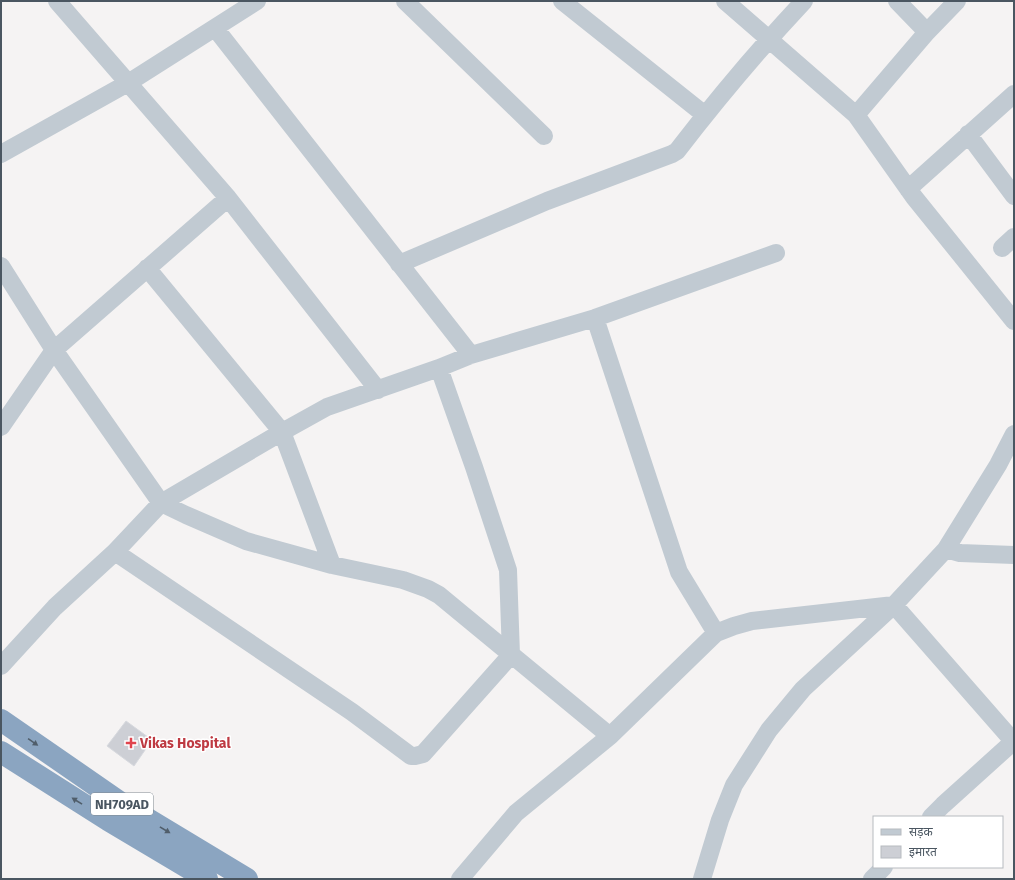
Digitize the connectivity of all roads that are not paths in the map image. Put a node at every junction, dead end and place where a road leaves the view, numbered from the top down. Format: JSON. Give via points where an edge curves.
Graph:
{"nodes":[{"id":1,"x":57,"y":1,"type":"edge"},
{"id":2,"x":257,"y":1,"type":"edge"},
{"id":3,"x":405,"y":1,"type":"edge"},
{"id":4,"x":562,"y":1,"type":"edge"},
{"id":5,"x":725,"y":1,"type":"edge"},
{"id":6,"x":804,"y":1,"type":"edge"},
{"id":7,"x":897,"y":1,"type":"edge"},
{"id":8,"x":957,"y":1,"type":"edge"},
{"id":9,"x":215,"y":28,"type":"junction"},
{"id":10,"x":927,"y":32,"type":"junction"},
{"id":11,"x":768,"y":39,"type":"junction"},
{"id":12,"x":128,"y":83,"type":"junction"},
{"id":13,"x":1014,"y":94,"type":"edge"},
{"id":14,"x":705,"y":115,"type":"junction"},
{"id":15,"x":856,"y":115,"type":"junction"},
{"id":16,"x":968,"y":134,"type":"junction"},
{"id":17,"x":544,"y":136,"type":"dead end"},
{"id":18,"x":1,"y":154,"type":"edge"},
{"id":19,"x":908,"y":189,"type":"junction"},
{"id":20,"x":1014,"y":196,"type":"edge"},
{"id":21,"x":228,"y":198,"type":"junction"},
{"id":22,"x":776,"y":252,"type":"dead end"},
{"id":23,"x":399,"y":264,"type":"junction"},
{"id":24,"x":1,"y":266,"type":"edge"},
{"id":25,"x":147,"y":268,"type":"junction"},
{"id":26,"x":595,"y":318,"type":"junction"},
{"id":27,"x":1014,"y":321,"type":"edge"},
{"id":28,"x":54,"y":350,"type":"junction"},
{"id":29,"x":471,"y":355,"type":"junction"},
{"id":30,"x":439,"y":368,"type":"junction"},
{"id":31,"x":378,"y":390,"type":"junction"},
{"id":32,"x":1,"y":427,"type":"edge"},
{"id":33,"x":282,"y":432,"type":"junction"},
{"id":34,"x":1014,"y":434,"type":"edge"},
{"id":35,"x":161,"y":503,"type":"junction"},
{"id":36,"x":946,"y":549,"type":"junction"},
{"id":37,"x":115,"y":552,"type":"junction"},
{"id":38,"x":1014,"y":555,"type":"edge"},
{"id":39,"x":332,"y":565,"type":"junction"},
{"id":40,"x":894,"y":605,"type":"junction"},
{"id":41,"x":716,"y":633,"type":"junction"},
{"id":42,"x":511,"y":655,"type":"junction"},
{"id":43,"x":1,"y":666,"type":"edge"},
{"id":44,"x":1,"y":720,"type":"edge"},
{"id":45,"x":610,"y":736,"type":"junction"},
{"id":46,"x":1014,"y":741,"type":"edge"},
{"id":47,"x":1,"y":752,"type":"edge"},
{"id":48,"x":932,"y":816,"type":"edge"},
{"id":49,"x":883,"y":868,"type":"edge"},
{"id":50,"x":194,"y":869,"type":"edge"},
{"id":51,"x":248,"y":879,"type":"edge"},
{"id":52,"x":460,"y":879,"type":"edge"},
{"id":53,"x":702,"y":879,"type":"edge"},
{"id":54,"x":872,"y":879,"type":"edge"}],
"edges":[{"from":1,"to":12,"type":"street"},
{"from":2,"to":9,"type":"street"},
{"from":3,"to":17,"type":"street"},
{"from":4,"to":14,"type":"street"},
{"from":5,"to":11,"type":"street"},
{"from":6,"to":11,"type":"street"},
{"from":7,"to":10,"type":"street"},
{"from":8,"to":10,"type":"street"},
{"from":9,"to":12,"type":"street"},
{"from":9,"to":23,"type":"street"},
{"from":10,"to":15,"type":"street"},
{"from":11,"to":14,"type":"street"},
{"from":11,"to":15,"type":"street"},
{"from":12,"to":18,"type":"street"},
{"from":12,"to":21,"type":"street"},
{"from":13,"to":16,"type":"street"},
{"from":14,"to":23,"type":"street","via":[[676,151],[668,156],[547,201]]},
{"from":15,"to":19,"type":"street"},
{"from":16,"to":19,"type":"street"},
{"from":16,"to":20,"type":"street"},
{"from":19,"to":27,"type":"street"},
{"from":21,"to":25,"type":"street"},
{"from":21,"to":31,"type":"street"},
{"from":22,"to":26,"type":"street"},
{"from":23,"to":29,"type":"street"},
{"from":24,"to":28,"type":"street"},
{"from":25,"to":28,"type":"street"},
{"from":25,"to":33,"type":"street"},
{"from":26,"to":29,"type":"street"},
{"from":26,"to":41,"type":"street","via":[[679,572]]},
{"from":28,"to":32,"type":"street"},
{"from":28,"to":35,"type":"street"},
{"from":29,"to":30,"type":"street"},
{"from":30,"to":31,"type":"street"},
{"from":30,"to":42,"type":"street","via":[[508,570]]},
{"from":31,"to":33,"type":"street","via":[[327,407]]},
{"from":33,"to":35,"type":"street"},
{"from":33,"to":39,"type":"street"},
{"from":34,"to":36,"type":"street","via":[[998,465]]},
{"from":35,"to":37,"type":"street"},
{"from":35,"to":39,"type":"street","via":[[246,541]]},
{"from":36,"to":38,"type":"street"},
{"from":36,"to":40,"type":"street"},
{"from":37,"to":42,"type":"street","via":[[352,712],[411,756],[423,754]]},
{"from":37,"to":43,"type":"street","via":[[55,606]]},
{"from":39,"to":42,"type":"street","via":[[403,580],[428,589],[439,595]]},
{"from":40,"to":41,"type":"street","via":[[752,621]]},
{"from":40,"to":46,"type":"street"},
{"from":40,"to":53,"type":"street","via":[[804,689],[769,730],[734,785]]},
{"from":41,"to":45,"type":"street"},
{"from":42,"to":45,"type":"street"},
{"from":44,"to":50,"type":"highway","number":"NH709AD","one_way":true,"via":[[120,803]]},
{"from":45,"to":52,"type":"street","via":[[516,813]]},
{"from":46,"to":48,"type":"street"},
{"from":50,"to":47,"type":"highway","number":"NH709AD","one_way":true,"via":[[108,820]]},
{"from":49,"to":54,"type":"street"},
{"from":50,"to":51,"type":"highway","number":"NH709AD"}]}
